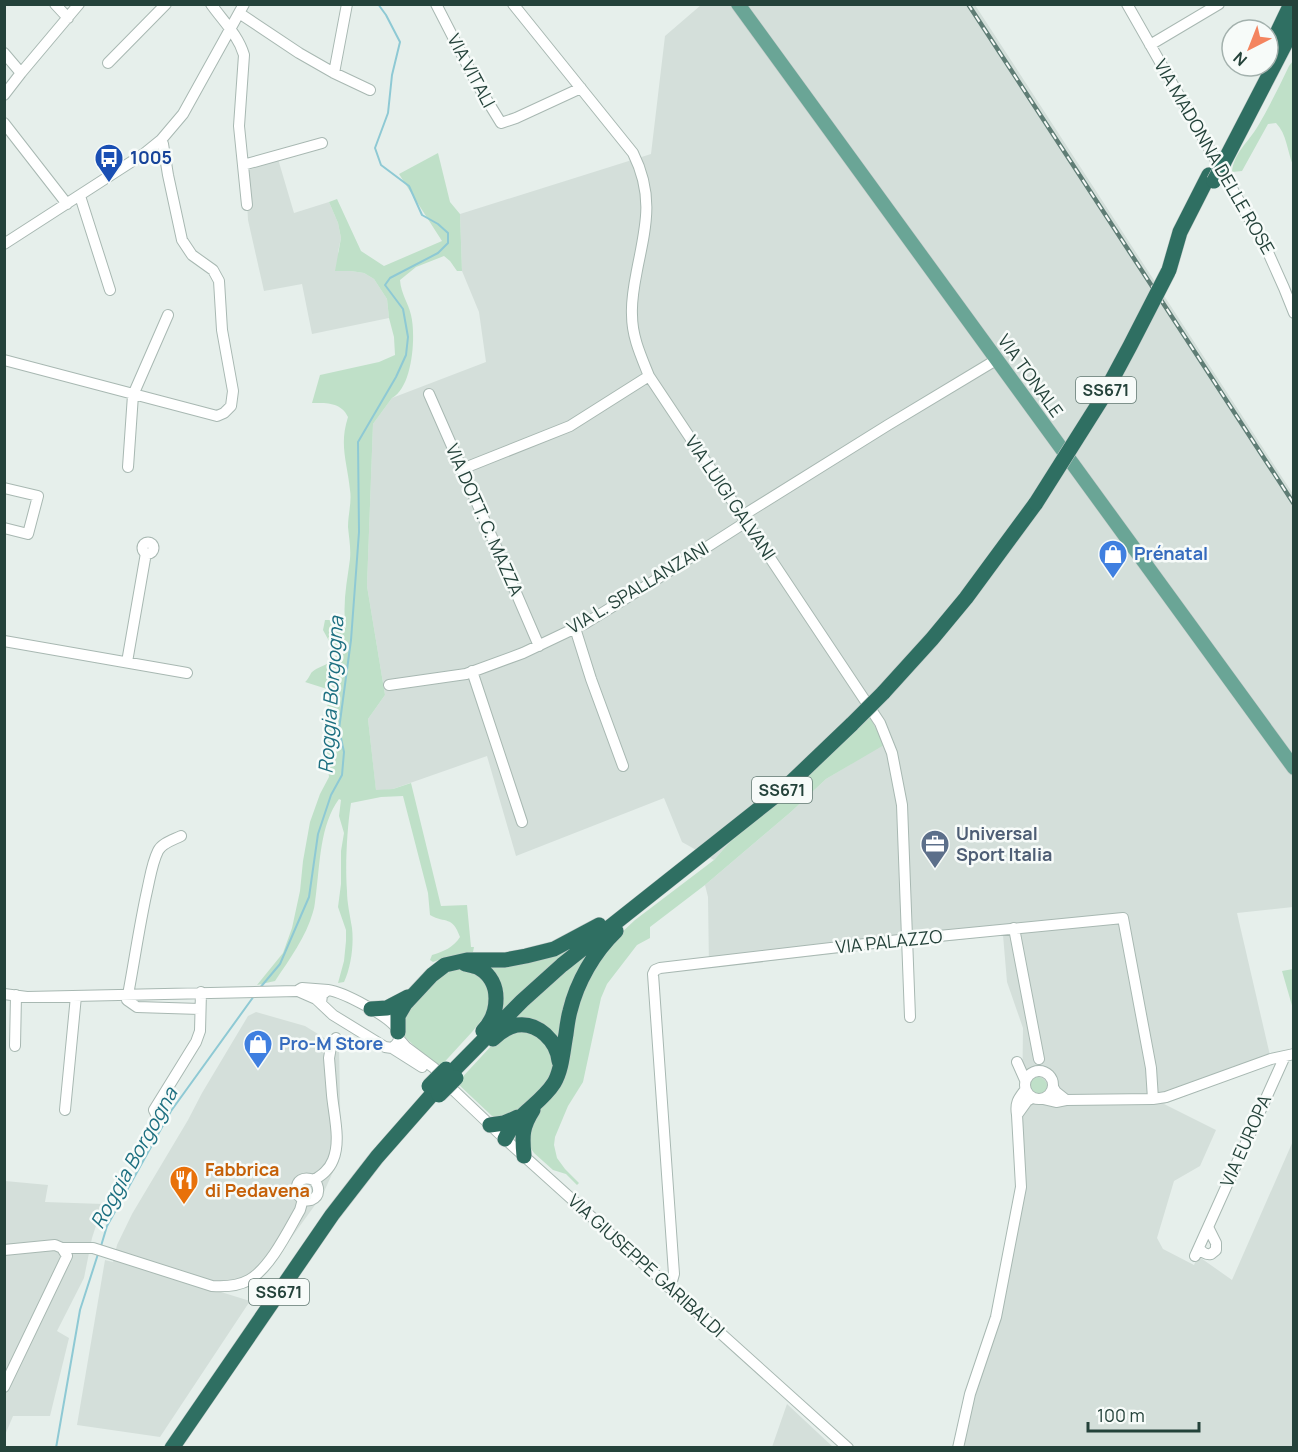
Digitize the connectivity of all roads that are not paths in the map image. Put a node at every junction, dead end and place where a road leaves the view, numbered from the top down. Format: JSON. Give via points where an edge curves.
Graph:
{"nodes":[{"id":1,"x":55,"y":4,"type":"edge"},
{"id":2,"x":79,"y":4,"type":"edge"},
{"id":3,"x":166,"y":4,"type":"edge"},
{"id":4,"x":211,"y":4,"type":"edge"},
{"id":5,"x":347,"y":4,"type":"edge"},
{"id":6,"x":436,"y":4,"type":"edge"},
{"id":7,"x":513,"y":4,"type":"edge"},
{"id":8,"x":738,"y":4,"type":"edge"},
{"id":9,"x":1127,"y":4,"type":"edge"},
{"id":10,"x":1219,"y":4,"type":"edge"},
{"id":11,"x":1291,"y":4,"type":"edge"},
{"id":12,"x":242,"y":9,"type":"edge"},
{"id":13,"x":68,"y":18,"type":"junction"},
{"id":14,"x":1280,"y":27,"type":"edge"},
{"id":15,"x":1293,"y":27,"type":"edge"},
{"id":16,"x":230,"y":30,"type":"junction"},
{"id":17,"x":1150,"y":45,"type":"junction"},
{"id":18,"x":1293,"y":48,"type":"edge"},
{"id":19,"x":4,"y":53,"type":"edge"},
{"id":20,"x":108,"y":63,"type":"dead end"},
{"id":21,"x":21,"y":73,"type":"junction"},
{"id":22,"x":334,"y":73,"type":"junction"},
{"id":23,"x":1257,"y":78,"type":"edge"},
{"id":24,"x":581,"y":88,"type":"junction"},
{"id":25,"x":369,"y":90,"type":"dead end"},
{"id":26,"x":4,"y":95,"type":"edge"},
{"id":27,"x":4,"y":123,"type":"edge"},
{"id":28,"x":161,"y":140,"type":"junction"},
{"id":29,"x":322,"y":142,"type":"dead end"},
{"id":30,"x":1222,"y":159,"type":"junction"},
{"id":31,"x":243,"y":165,"type":"junction"},
{"id":32,"x":80,"y":196,"type":"junction"},
{"id":33,"x":67,"y":204,"type":"junction"},
{"id":34,"x":247,"y":205,"type":"dead end"},
{"id":35,"x":4,"y":244,"type":"edge"},
{"id":36,"x":110,"y":290,"type":"dead end"},
{"id":37,"x":1293,"y":313,"type":"edge"},
{"id":38,"x":168,"y":315,"type":"dead end"},
{"id":39,"x":4,"y":360,"type":"edge"},
{"id":40,"x":996,"y":360,"type":"junction"},
{"id":41,"x":649,"y":376,"type":"junction"},
{"id":42,"x":429,"y":394,"type":"dead end"},
{"id":43,"x":133,"y":395,"type":"junction"},
{"id":44,"x":128,"y":467,"type":"dead end"},
{"id":45,"x":462,"y":469,"type":"junction"},
{"id":46,"x":4,"y":488,"type":"edge"},
{"id":47,"x":744,"y":519,"type":"junction"},
{"id":48,"x":4,"y":528,"type":"edge"},
{"id":49,"x":146,"y":553,"type":"dead end"},
{"id":50,"x":575,"y":628,"type":"junction"},
{"id":51,"x":4,"y":641,"type":"edge"},
{"id":52,"x":538,"y":645,"type":"junction"},
{"id":53,"x":127,"y":662,"type":"junction"},
{"id":54,"x":472,"y":671,"type":"junction"},
{"id":55,"x":187,"y":673,"type":"dead end"},
{"id":56,"x":389,"y":685,"type":"dead end"},
{"id":57,"x":623,"y":766,"type":"dead end"},
{"id":58,"x":1293,"y":768,"type":"edge"},
{"id":59,"x":522,"y":822,"type":"dead end"},
{"id":60,"x":181,"y":836,"type":"dead end"},
{"id":61,"x":708,"y":850,"type":"junction"},
{"id":62,"x":1014,"y":928,"type":"junction"},
{"id":63,"x":908,"y":939,"type":"junction"},
{"id":64,"x":456,"y":962,"type":"junction"},
{"id":65,"x":328,"y":990,"type":"junction"},
{"id":66,"x":297,"y":991,"type":"junction"},
{"id":67,"x":201,"y":992,"type":"junction"},
{"id":68,"x":128,"y":994,"type":"junction"},
{"id":69,"x":413,"y":994,"type":"junction"},
{"id":70,"x":10,"y":995,"type":"edge"},
{"id":71,"x":76,"y":996,"type":"junction"},
{"id":72,"x":321,"y":1003,"type":"junction"},
{"id":73,"x":200,"y":1009,"type":"junction"},
{"id":74,"x":371,"y":1010,"type":"junction"},
{"id":75,"x":333,"y":1015,"type":"junction"},
{"id":76,"x":910,"y":1017,"type":"dead end"},
{"id":77,"x":356,"y":1029,"type":"junction"},
{"id":78,"x":336,"y":1038,"type":"junction"},
{"id":79,"x":396,"y":1040,"type":"junction"},
{"id":80,"x":15,"y":1046,"type":"dead end"},
{"id":81,"x":1289,"y":1055,"type":"edge"},
{"id":82,"x":560,"y":1067,"type":"junction"},
{"id":83,"x":443,"y":1082,"type":"junction"},
{"id":84,"x":1033,"y":1083,"type":"junction"},
{"id":85,"x":1053,"y":1087,"type":"junction"},
{"id":86,"x":1153,"y":1099,"type":"junction"},
{"id":87,"x":1066,"y":1100,"type":"junction"},
{"id":88,"x":65,"y":1110,"type":"dead end"},
{"id":89,"x":157,"y":1116,"type":"dead end"},
{"id":90,"x":522,"y":1121,"type":"junction"},
{"id":91,"x":490,"y":1125,"type":"junction"},
{"id":92,"x":505,"y":1139,"type":"junction"},
{"id":93,"x":524,"y":1156,"type":"junction"},
{"id":94,"x":314,"y":1180,"type":"junction"},
{"id":95,"x":303,"y":1199,"type":"junction"},
{"id":96,"x":1208,"y":1227,"type":"junction"},
{"id":97,"x":62,"y":1248,"type":"junction"},
{"id":98,"x":4,"y":1250,"type":"edge"},
{"id":99,"x":668,"y":1287,"type":"junction"},
{"id":100,"x":4,"y":1387,"type":"edge"},
{"id":101,"x":172,"y":1448,"type":"edge"},
{"id":102,"x":848,"y":1448,"type":"edge"},
{"id":103,"x":958,"y":1448,"type":"edge"}],
"edges":[{"from":1,"to":13,"type":"street"},
{"from":2,"to":13,"type":"street"},
{"from":3,"to":20,"type":"street"},
{"from":4,"to":16,"type":"street"},
{"from":5,"to":22,"type":"street"},
{"from":6,"to":24,"type":"street","name":"VIA VITALI","via":[[501,123]]},
{"from":7,"to":24,"type":"street","name":"VIA LUIGI GALVANI"},
{"from":8,"to":40,"type":"main road","name":"VIA TONALE"},
{"from":9,"to":17,"type":"street","name":"VIA MADONNA DELLE ROSE"},
{"from":10,"to":17,"type":"street"},
{"from":11,"to":14,"type":"highway"},
{"from":12,"to":16,"type":"street"},
{"from":12,"to":22,"type":"street","via":[[298,53]]},
{"from":13,"to":21,"type":"street"},
{"from":15,"to":30,"type":"highway","number":"SS671"},
{"from":16,"to":28,"type":"street","via":[[183,114]]},
{"from":16,"to":31,"type":"street","via":[[244,54],[239,126]]},
{"from":17,"to":37,"type":"street","name":"VIA MADONNA DELLE ROSE","via":[[1267,250]]},
{"from":18,"to":30,"type":"highway","via":[[1239,143]]},
{"from":19,"to":21,"type":"street"},
{"from":21,"to":26,"type":"street"},
{"from":22,"to":25,"type":"street"},
{"from":23,"to":30,"type":"highway","number":"SS671"},
{"from":24,"to":41,"type":"street","name":"VIA LUIGI GALVANI","via":[[633,153],[643,177],[647,205],[645,236],[633,291],[632,316],[636,346]]},
{"from":27,"to":33,"type":"street"},
{"from":28,"to":32,"type":"street"},
{"from":28,"to":43,"type":"street","via":[[182,240],[219,281],[222,330],[233,391],[231,406],[217,416]]},
{"from":29,"to":31,"type":"street"},
{"from":30,"to":61,"type":"highway","number":"SS671","bridge":true,"via":[[1101,400],[997,558],[883,693],[784,789]]},
{"from":31,"to":34,"type":"street"},
{"from":32,"to":33,"type":"street"},
{"from":32,"to":36,"type":"street"},
{"from":33,"to":35,"type":"street"},
{"from":38,"to":43,"type":"street"},
{"from":39,"to":43,"type":"street"},
{"from":40,"to":47,"type":"street","name":"VIA L. SPALLANZANI","via":[[879,430]]},
{"from":40,"to":58,"type":"main road","name":"VIA TONALE"},
{"from":41,"to":45,"type":"street","via":[[570,426]]},
{"from":41,"to":47,"type":"street","name":"VIA LUIGI GALVANI"},
{"from":42,"to":45,"type":"street","name":"VIA DOTT. C. MAZZA"},
{"from":43,"to":44,"type":"street"},
{"from":45,"to":52,"type":"street","name":"VIA DOTT. C. MAZZA"},
{"from":46,"to":48,"type":"street","via":[[38,496],[28,534]]},
{"from":47,"to":50,"type":"street","name":"VIA L. SPALLANZANI","via":[[646,586]]},
{"from":47,"to":63,"type":"street","name":"VIA LUIGI GALVANI","via":[[880,723],[892,753],[902,805]]},
{"from":49,"to":53,"type":"street"},
{"from":50,"to":52,"type":"street","name":"VIA L. SPALLANZANI"},
{"from":50,"to":57,"type":"street"},
{"from":51,"to":53,"type":"street"},
{"from":52,"to":54,"type":"street","name":"VIA L. SPALLANZANI"},
{"from":53,"to":55,"type":"street"},
{"from":54,"to":56,"type":"street","name":"VIA L. SPALLANZANI"},
{"from":54,"to":59,"type":"street"},
{"from":60,"to":68,"type":"street","via":[[159,849],[151,872]]},
{"from":61,"to":64,"type":"highway","via":[[591,930],[554,948],[505,960]]},
{"from":61,"to":82,"type":"highway","via":[[598,951],[570,1011]]},
{"from":61,"to":83,"type":"highway","number":"SS671","via":[[562,965]]},
{"from":62,"to":63,"type":"street","name":"VIA PALAZZO"},
{"from":62,"to":84,"type":"street","via":[[1039,1059]]},
{"from":62,"to":86,"type":"street","name":"VIA PALAZZO","via":[[1123,918],[1151,1068]]},
{"from":63,"to":76,"type":"street","name":"VIA LUIGI GALVANI"},
{"from":63,"to":99,"type":"street","name":"VIA PALAZZO","via":[[655,970],[674,1274]]},
{"from":64,"to":69,"type":"highway","via":[[445,965]]},
{"from":64,"to":83,"type":"highway","via":[[479,969],[489,977],[497,999],[490,1023]]},
{"from":65,"to":66,"type":"street","name":"VIA GIUSEPPE GARIBALDI"},
{"from":65,"to":72,"type":"street"},
{"from":65,"to":74,"type":"street","name":"VIA GIUSEPPE GARIBALDI"},
{"from":66,"to":67,"type":"street","name":"VIA GIUSEPPE GARIBALDI"},
{"from":66,"to":72,"type":"street","name":"VIA GIUSEPPE GARIBALDI"},
{"from":67,"to":68,"type":"street","name":"VIA GIUSEPPE GARIBALDI"},
{"from":67,"to":73,"type":"street"},
{"from":68,"to":71,"type":"street","name":"VIA GIUSEPPE GARIBALDI"},
{"from":68,"to":73,"type":"street","via":[[127,1000],[137,1007]]},
{"from":69,"to":74,"type":"highway","via":[[387,1008]]},
{"from":69,"to":79,"type":"highway","via":[[398,1016]]},
{"from":70,"to":71,"type":"street","name":"VIA GIUSEPPE GARIBALDI"},
{"from":70,"to":80,"type":"street"},
{"from":71,"to":88,"type":"street"},
{"from":72,"to":75,"type":"street","name":"VIA GIUSEPPE GARIBALDI"},
{"from":73,"to":89,"type":"street","via":[[196,1042],[154,1110]]},
{"from":74,"to":79,"type":"street","name":"VIA GIUSEPPE GARIBALDI","via":[[391,1024]]},
{"from":75,"to":77,"type":"street","name":"VIA GIUSEPPE GARIBALDI"},
{"from":75,"to":78,"type":"street","via":[[338,1029]]},
{"from":77,"to":78,"type":"street"},
{"from":77,"to":79,"type":"street","name":"VIA GIUSEPPE GARIBALDI","via":[[385,1047]]},
{"from":78,"to":94,"type":"street","via":[[329,1058],[336,1149],[327,1171]]},
{"from":79,"to":83,"type":"street","name":"VIA GIUSEPPE GARIBALDI","via":[[434,1068]]},
{"from":81,"to":86,"type":"street"},
{"from":81,"to":96,"type":"street","name":"VIA EUROPA"},
{"from":82,"to":83,"type":"highway","via":[[559,1053],[544,1033],[518,1025],[493,1038]]},
{"from":82,"to":90,"type":"highway","via":[[554,1083]]},
{"from":83,"to":91,"type":"street","name":"VIA GIUSEPPE GARIBALDI"},
{"from":83,"to":101,"type":"highway","number":"SS671","via":[[332,1215]]},
{"from":84,"to":85,"type":"street","via":[[1050,1095]]},
{"from":84,"to":85,"type":"street","via":[[1048,1075]]},
{"from":84,"to":87,"type":"street","via":[[1056,1102]]},
{"from":84,"to":103,"type":"street","via":[[1016,1107],[1020,1187],[996,1317],[972,1386]]},
{"from":85,"to":87,"type":"street"},
{"from":86,"to":87,"type":"street"},
{"from":90,"to":91,"type":"highway"},
{"from":90,"to":92,"type":"highway","via":[[510,1128]]},
{"from":90,"to":93,"type":"highway"},
{"from":91,"to":92,"type":"street","name":"VIA GIUSEPPE GARIBALDI"},
{"from":92,"to":93,"type":"street","name":"VIA GIUSEPPE GARIBALDI"},
{"from":93,"to":99,"type":"street","name":"VIA GIUSEPPE GARIBALDI"},
{"from":94,"to":95,"type":"street","via":[[318,1193],[310,1200]]},
{"from":94,"to":95,"type":"street","via":[[303,1179],[297,1184],[297,1194]]},
{"from":95,"to":97,"type":"street","via":[[263,1269],[229,1287],[212,1287],[93,1248]]},
{"from":96,"to":96,"type":"street","name":"VIA EUROPA","via":[[1197,1252],[1211,1254],[1216,1250]]},
{"from":97,"to":98,"type":"street","via":[[55,1245]]},
{"from":97,"to":100,"type":"street","via":[[67,1256]]},
{"from":99,"to":102,"type":"street","name":"VIA GIUSEPPE GARIBALDI"}]}
